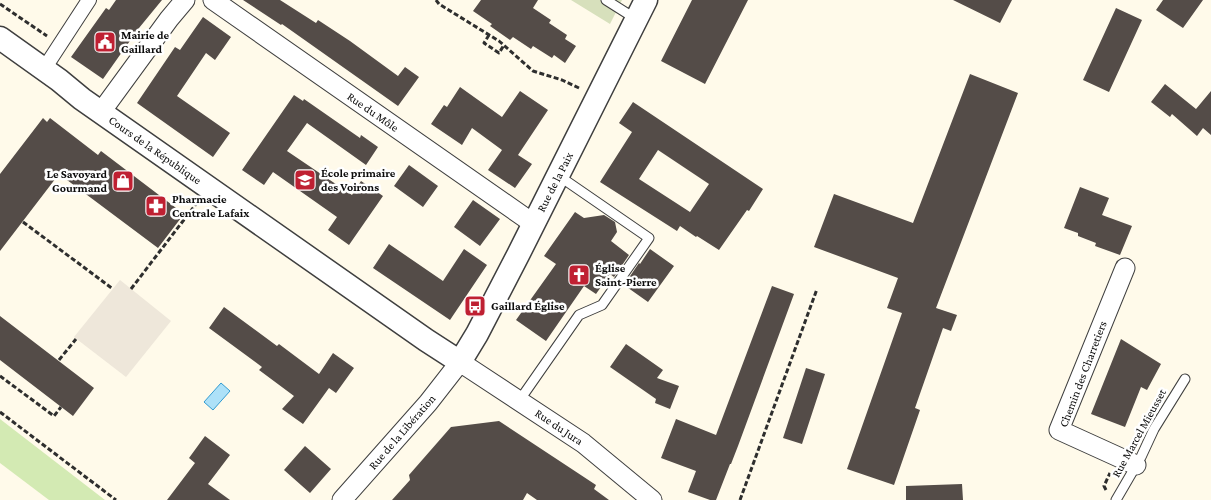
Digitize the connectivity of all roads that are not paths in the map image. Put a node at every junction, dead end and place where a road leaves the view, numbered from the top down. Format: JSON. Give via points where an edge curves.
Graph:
{"nodes":[{"id":1,"x":88,"y":0,"type":"edge"},
{"id":2,"x":185,"y":0,"type":"edge"},
{"id":3,"x":212,"y":0,"type":"edge"},
{"id":4,"x":606,"y":0,"type":"edge"},
{"id":5,"x":641,"y":10,"type":"edge"},
{"id":6,"x":0,"y":38,"type":"edge"},
{"id":7,"x":44,"y":69,"type":"junction"},
{"id":8,"x":101,"y":112,"type":"junction"},
{"id":9,"x":558,"y":176,"type":"junction"},
{"id":10,"x":534,"y":224,"type":"junction"},
{"id":11,"x":1125,"y":268,"type":"dead end"},
{"id":12,"x":460,"y":362,"type":"junction"},
{"id":13,"x":1185,"y":379,"type":"dead end"},
{"id":14,"x":519,"y":401,"type":"junction"},
{"id":15,"x":1136,"y":465,"type":"junction"},
{"id":16,"x":342,"y":500,"type":"edge"},
{"id":17,"x":652,"y":500,"type":"edge"},
{"id":18,"x":1116,"y":500,"type":"edge"}],
"edges":[{"from":1,"to":7,"type":"street"},
{"from":2,"to":8,"type":"street"},
{"from":3,"to":10,"type":"street","name":"Rue du Môle"},
{"from":4,"to":5,"type":"lane"},
{"from":5,"to":9,"type":"street","name":"Rue de la Paix"},
{"from":6,"to":7,"type":"street","name":"Cours de la République"},
{"from":7,"to":8,"type":"street","name":"Cours de la République"},
{"from":8,"to":12,"type":"street","name":"Cours de la République"},
{"from":9,"to":10,"type":"street","name":"Rue de la Paix"},
{"from":9,"to":14,"type":"lane","via":[[649,238],[602,305],[579,315]]},
{"from":10,"to":12,"type":"street","name":"Rue de la Paix"},
{"from":11,"to":15,"type":"street","name":"Chemin des Charretiers","via":[[1059,430]]},
{"from":12,"to":14,"type":"street","name":"Rue du Jura"},
{"from":12,"to":16,"type":"street","name":"Rue de la Libération"},
{"from":13,"to":15,"type":"lane","name":"Rue Marcel Mieusset","via":[[1154,428]]},
{"from":14,"to":17,"type":"street","name":"Rue du Jura","via":[[583,443]]},
{"from":15,"to":18,"type":"lane","name":"Rue Marcel Mieusset"}]}
